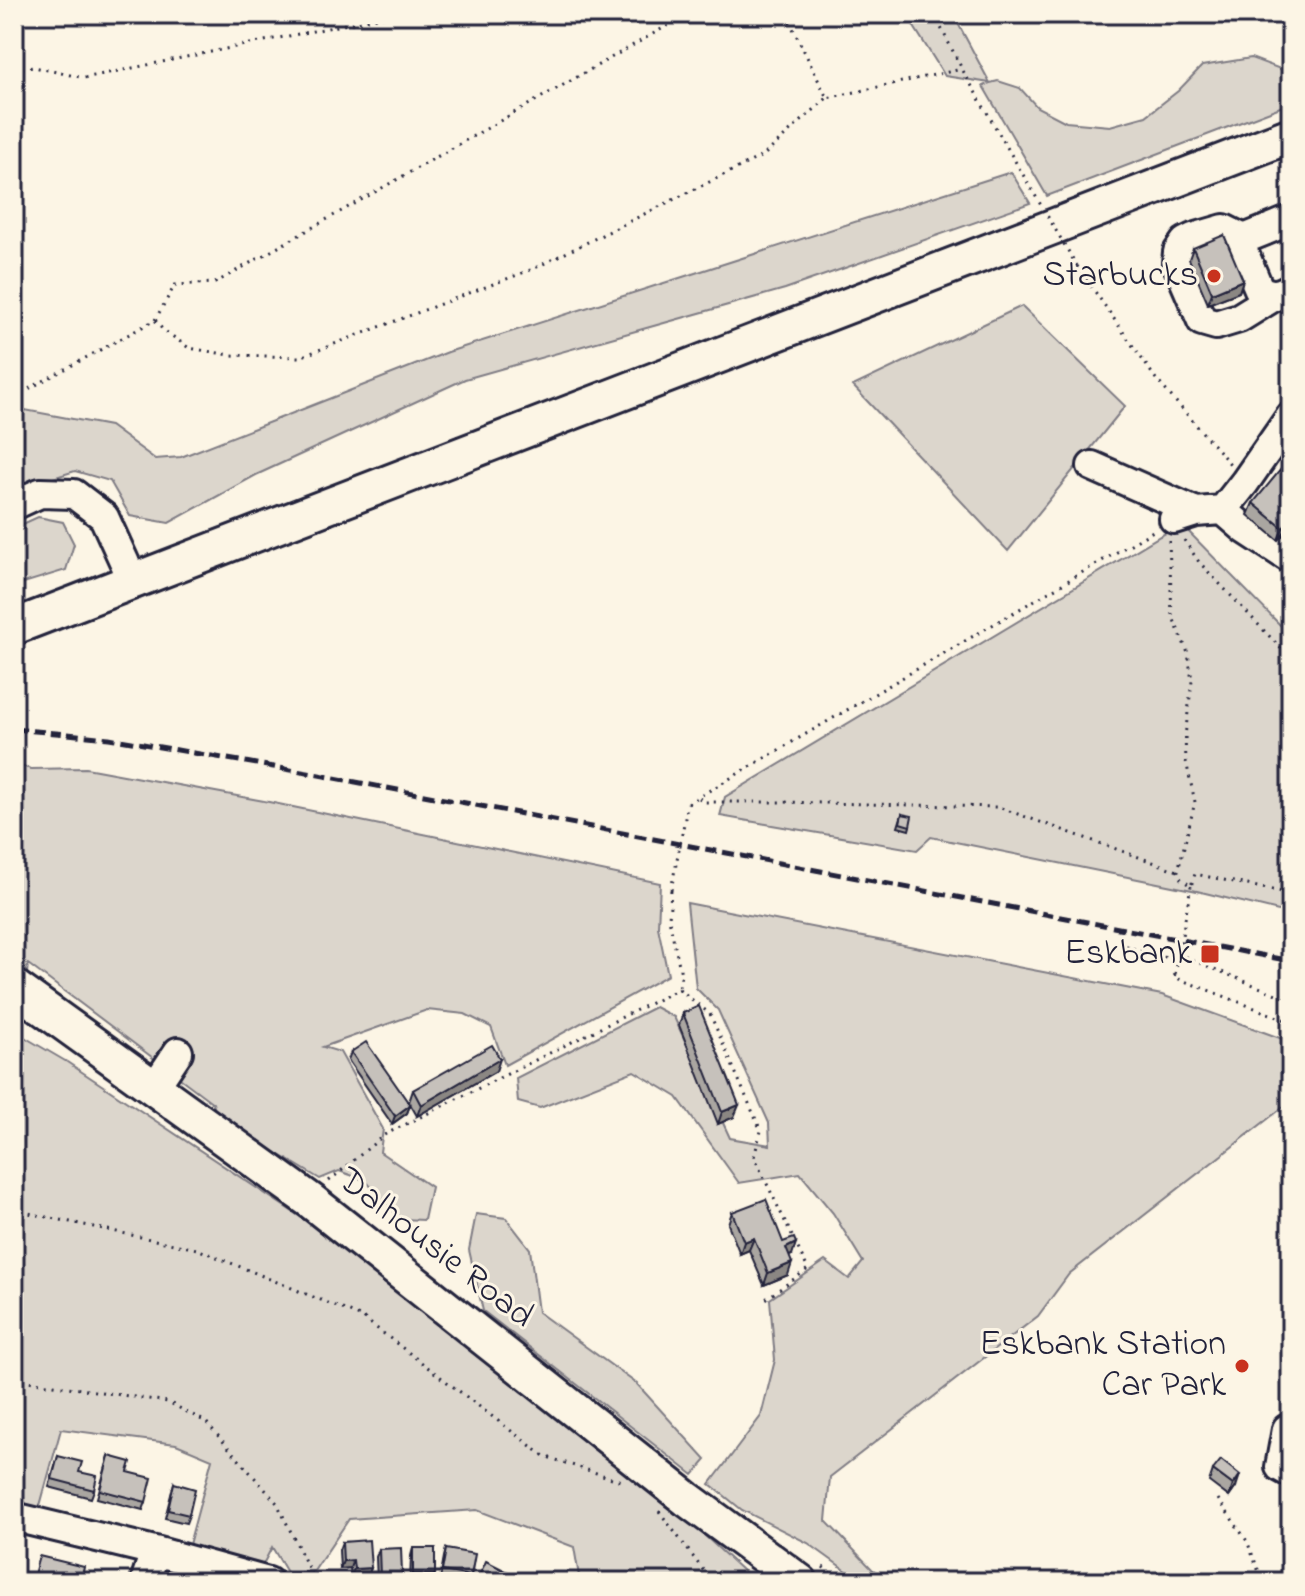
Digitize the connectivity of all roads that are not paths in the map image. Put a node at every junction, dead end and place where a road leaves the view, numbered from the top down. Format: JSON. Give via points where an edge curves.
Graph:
{"nodes":[{"id":1,"x":1291,"y":135,"type":"edge"},
{"id":2,"x":1291,"y":220,"type":"edge"},
{"id":3,"x":1244,"y":239,"type":"junction"},
{"id":4,"x":1283,"y":290,"type":"edge"},
{"id":5,"x":1291,"y":416,"type":"edge"},
{"id":6,"x":1092,"y":466,"type":"dead end"},
{"id":7,"x":14,"y":505,"type":"edge"},
{"id":8,"x":1191,"y":516,"type":"junction"},
{"id":9,"x":1291,"y":559,"type":"edge"},
{"id":10,"x":133,"y":581,"type":"junction"},
{"id":11,"x":14,"y":627,"type":"edge"},
{"id":12,"x":14,"y":987,"type":"edge"},
{"id":13,"x":178,"y":1052,"type":"dead end"},
{"id":14,"x":154,"y":1088,"type":"junction"},
{"id":15,"x":1287,"y":1429,"type":"dead end"},
{"id":16,"x":1291,"y":1473,"type":"edge"},
{"id":17,"x":14,"y":1517,"type":"edge"},
{"id":18,"x":155,"y":1551,"type":"junction"},
{"id":19,"x":145,"y":1582,"type":"edge"},
{"id":20,"x":268,"y":1582,"type":"edge"},
{"id":21,"x":800,"y":1582,"type":"edge"}],
"edges":[{"from":1,"to":10,"type":"main road"},
{"from":2,"to":3,"type":"street"},
{"from":3,"to":4,"type":"street","via":[[1243,251],[1259,289],[1267,294]]},
{"from":3,"to":4,"type":"street","via":[[1224,229],[1185,242],[1178,252],[1177,263],[1202,321],[1216,325],[1239,318]]},
{"from":5,"to":8,"type":"street","via":[[1245,482]]},
{"from":6,"to":8,"type":"street"},
{"from":7,"to":10,"type":"street","via":[[40,493],[74,494],[104,517]]},
{"from":8,"to":9,"type":"street","via":[[1245,529]]},
{"from":10,"to":11,"type":"main road"},
{"from":12,"to":14,"type":"main road","name":"Dalhousie Road"},
{"from":13,"to":14,"type":"street"},
{"from":14,"to":21,"type":"main road","name":"Dalhousie Road","via":[[311,1201]]},
{"from":15,"to":16,"type":"street","via":[[1280,1467]]},
{"from":17,"to":18,"type":"street"},
{"from":18,"to":19,"type":"street"},
{"from":18,"to":20,"type":"street"}]}
